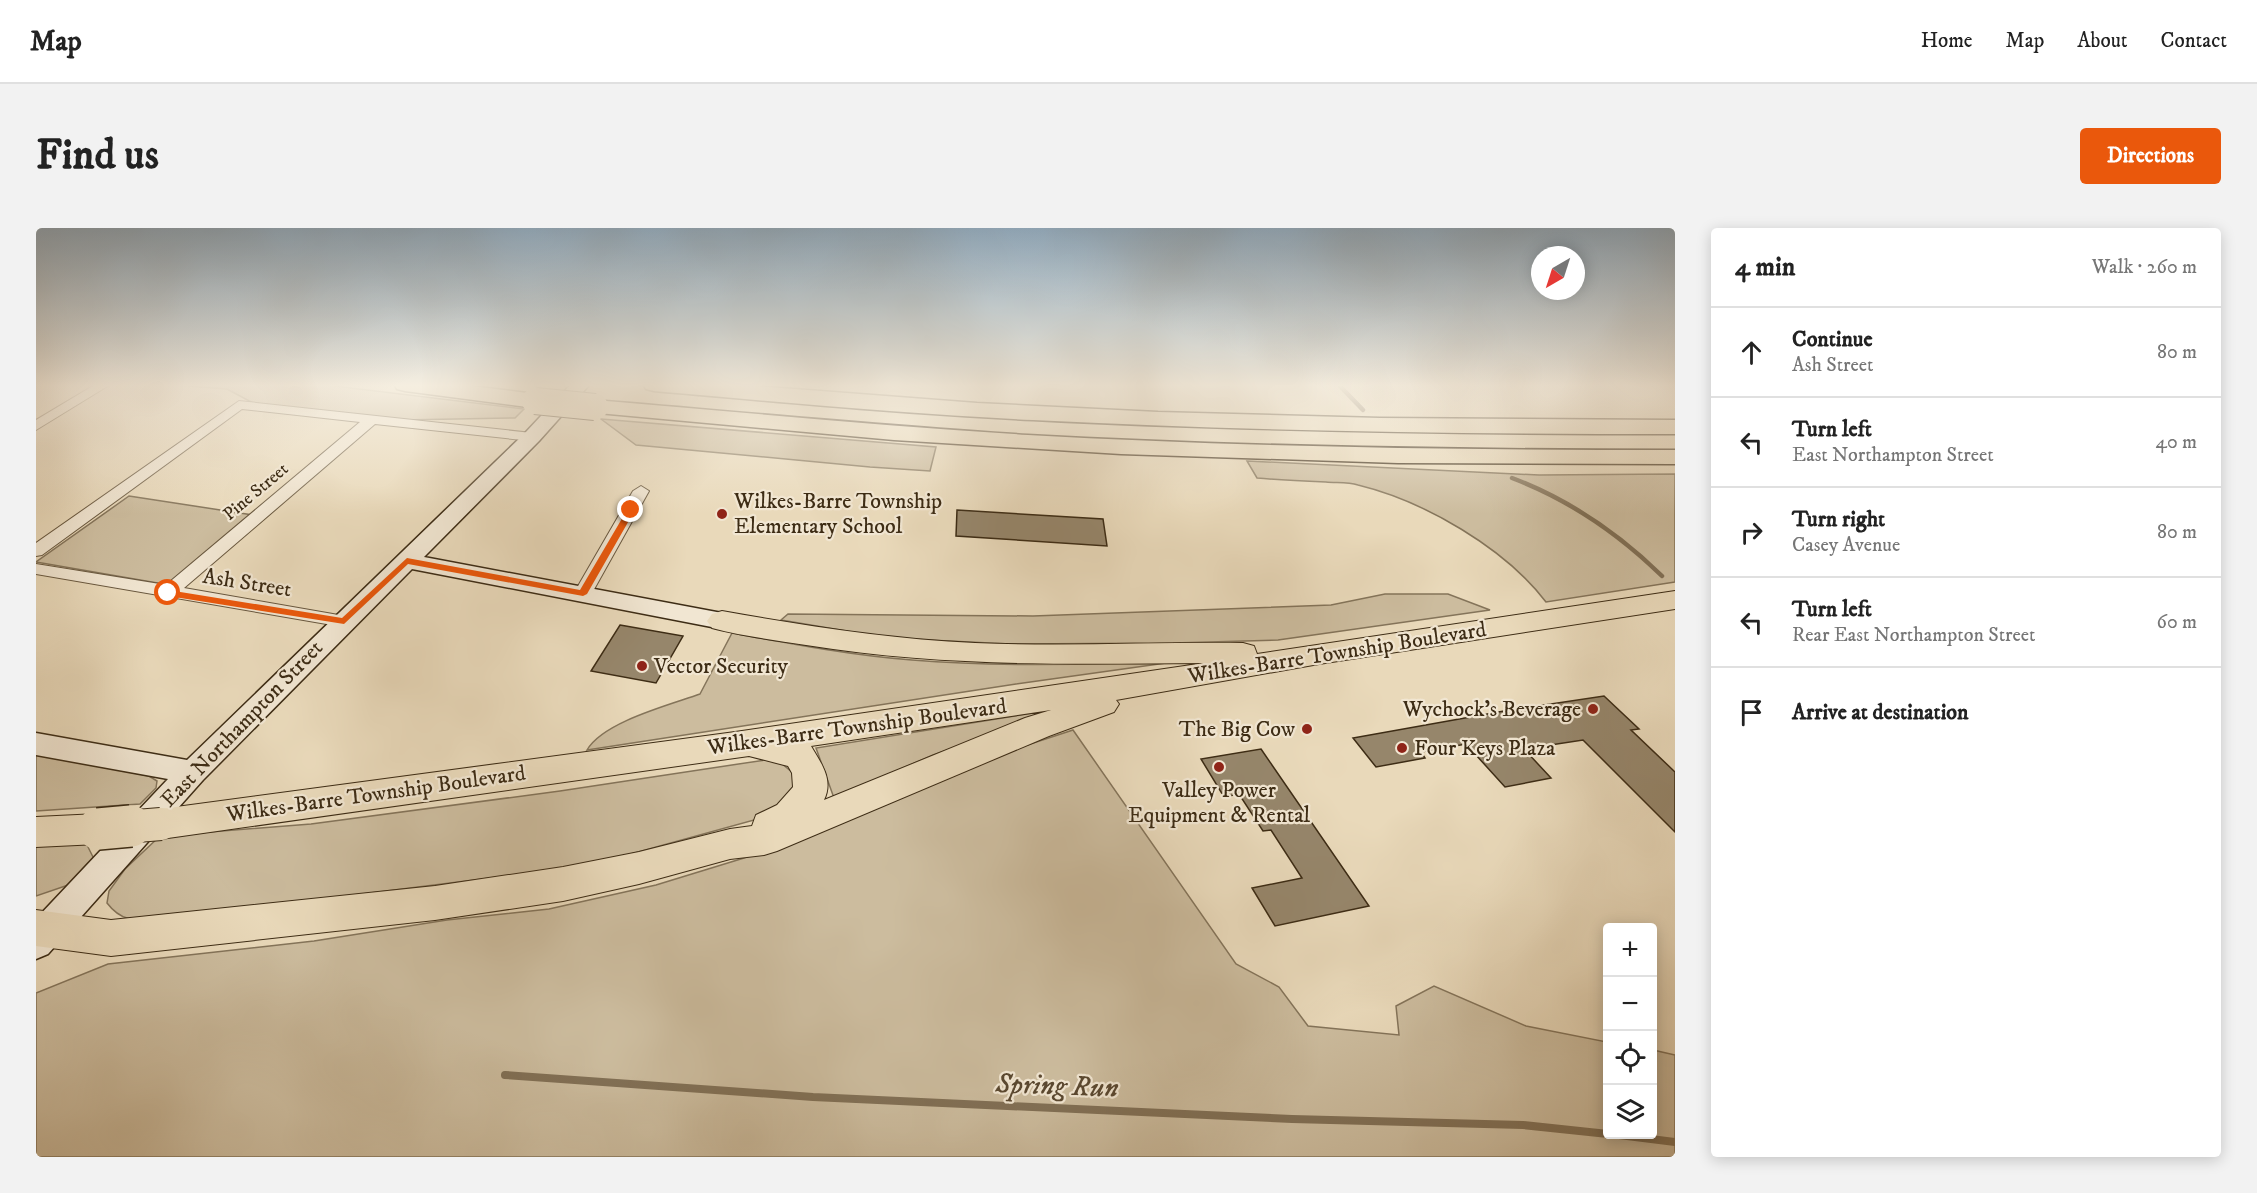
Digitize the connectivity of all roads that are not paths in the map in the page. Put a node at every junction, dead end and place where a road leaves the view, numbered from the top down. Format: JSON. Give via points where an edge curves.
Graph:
{"nodes":[{"id":1,"x":208,"y":427,"type":"edge"},
{"id":2,"x":363,"y":427,"type":"edge"},
{"id":3,"x":434,"y":427,"type":"edge"},
{"id":4,"x":541,"y":427,"type":"edge"},
{"id":5,"x":834,"y":427,"type":"edge"},
{"id":6,"x":532,"y":437,"type":"junction"},
{"id":7,"x":1675,"y":457,"type":"edge"},
{"id":8,"x":641,"y":491,"type":"dead end"},
{"id":9,"x":36,"y":551,"type":"edge"},
{"id":10,"x":407,"y":561,"type":"junction"},
{"id":11,"x":36,"y":569,"type":"edge"},
{"id":12,"x":168,"y":593,"type":"junction"},
{"id":13,"x":583,"y":594,"type":"junction"},
{"id":14,"x":1675,"y":600,"type":"edge"},
{"id":15,"x":344,"y":621,"type":"junction"},
{"id":16,"x":722,"y":621,"type":"joint"},
{"id":17,"x":1319,"y":654,"type":"junction"},
{"id":18,"x":1153,"y":683,"type":"junction"},
{"id":19,"x":36,"y":744,"type":"edge"},
{"id":20,"x":735,"y":745,"type":"junction"},
{"id":21,"x":193,"y":772,"type":"junction"},
{"id":22,"x":36,"y":832,"type":"edge"},
{"id":23,"x":730,"y":843,"type":"junction"},
{"id":24,"x":41,"y":933,"type":"edge"}],
"edges":[{"from":1,"to":9,"type":"street"},
{"from":2,"to":12,"type":"street","name":"Pine Street"},
{"from":3,"to":6,"type":"street"},
{"from":4,"to":6,"type":"main road","name":"East Northampton Street"},
{"from":5,"to":7,"type":"highway","bridge":true,"via":[[1057,443],[1367,454]]},
{"from":6,"to":10,"type":"main road","name":"East Northampton Street"},
{"from":8,"to":13,"type":"street"},
{"from":10,"to":13,"type":"main road"},
{"from":10,"to":15,"type":"main road","name":"East Northampton Street"},
{"from":11,"to":12,"type":"street","name":"Ash Street"},
{"from":12,"to":15,"type":"street","name":"Ash Street"},
{"from":13,"to":16,"type":"main road"},
{"from":14,"to":17,"type":"main road","name":"Wilkes-Barre Township Boulevard"},
{"from":15,"to":21,"type":"main road","name":"East Northampton Street"},
{"from":16,"to":17,"type":"main road","via":[[800,636],[919,650]]},
{"from":17,"to":18,"type":"main road","name":"Wilkes-Barre Township Boulevard"},
{"from":18,"to":20,"type":"main road","name":"Wilkes-Barre Township Boulevard"},
{"from":18,"to":23,"type":"main road","via":[[764,840]]},
{"from":19,"to":21,"type":"main road"},
{"from":20,"to":22,"type":"main road","name":"Wilkes-Barre Township Boulevard","bridge":true,"via":[[162,824]]},
{"from":20,"to":23,"type":"main road","via":[[799,755],[809,772],[811,791],[790,815]]},
{"from":21,"to":24,"type":"main road","name":"East Northampton Street"},
{"from":23,"to":24,"type":"main road","via":[[563,884],[435,903],[111,938]]}]}
